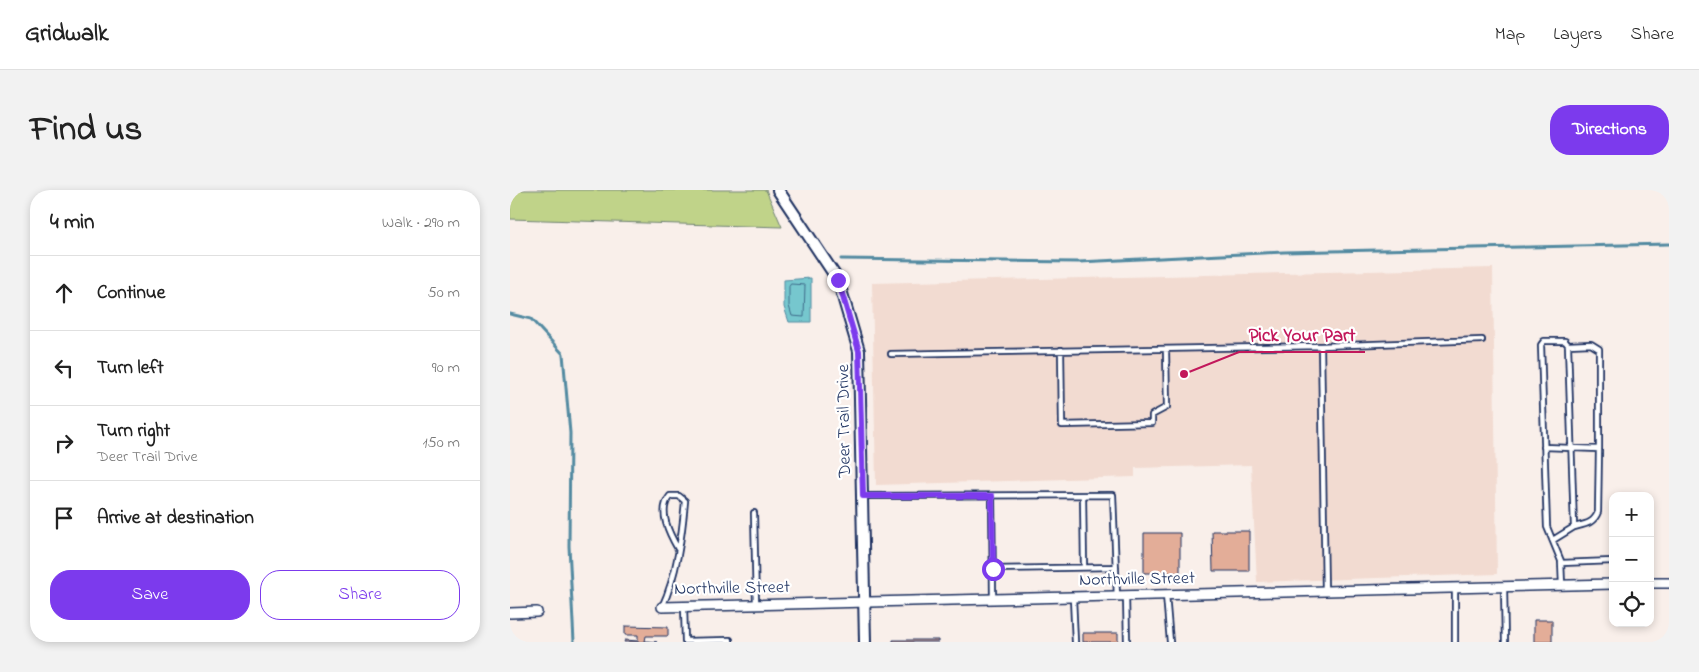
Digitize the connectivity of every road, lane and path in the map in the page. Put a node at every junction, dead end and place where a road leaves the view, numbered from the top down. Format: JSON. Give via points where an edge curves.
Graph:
{"nodes":[{"id":1,"x":778,"y":190,"type":"edge"},
{"id":2,"x":1482,"y":340,"type":"dead end"},
{"id":3,"x":1321,"y":346,"type":"junction"},
{"id":4,"x":1568,"y":346,"type":"junction"},
{"id":5,"x":1061,"y":350,"type":"junction"},
{"id":6,"x":1166,"y":350,"type":"junction"},
{"id":7,"x":891,"y":354,"type":"dead end"},
{"id":8,"x":1544,"y":447,"type":"junction"},
{"id":9,"x":1572,"y":447,"type":"junction"},
{"id":10,"x":1599,"y":449,"type":"junction"},
{"id":11,"x":863,"y":496,"type":"junction"},
{"id":12,"x":992,"y":496,"type":"junction"},
{"id":13,"x":1083,"y":496,"type":"junction"},
{"id":14,"x":754,"y":513,"type":"dead end"},
{"id":15,"x":1574,"y":527,"type":"junction"},
{"id":16,"x":1553,"y":540,"type":"junction"},
{"id":17,"x":678,"y":549,"type":"junction"},
{"id":18,"x":1609,"y":561,"type":"edge"},
{"id":19,"x":1561,"y":564,"type":"junction"},
{"id":20,"x":1116,"y":567,"type":"junction"},
{"id":21,"x":1084,"y":568,"type":"junction"},
{"id":22,"x":993,"y":569,"type":"junction"},
{"id":23,"x":1654,"y":583,"type":"edge"},
{"id":24,"x":1669,"y":583,"type":"edge"},
{"id":25,"x":1609,"y":584,"type":"edge"},
{"id":26,"x":1562,"y":586,"type":"junction"},
{"id":27,"x":1504,"y":587,"type":"junction"},
{"id":28,"x":1455,"y":588,"type":"junction"},
{"id":29,"x":1325,"y":591,"type":"junction"},
{"id":30,"x":1166,"y":595,"type":"junction"},
{"id":31,"x":1122,"y":596,"type":"junction"},
{"id":32,"x":1073,"y":598,"type":"junction"},
{"id":33,"x":993,"y":599,"type":"junction"},
{"id":34,"x":865,"y":603,"type":"junction"},
{"id":35,"x":756,"y":605,"type":"junction"},
{"id":36,"x":684,"y":606,"type":"junction"},
{"id":37,"x":662,"y":607,"type":"joint"},
{"id":38,"x":538,"y":612,"type":"dead end"},
{"id":39,"x":510,"y":614,"type":"edge"},
{"id":40,"x":730,"y":642,"type":"edge"},
{"id":41,"x":865,"y":642,"type":"edge"},
{"id":42,"x":1075,"y":642,"type":"edge"},
{"id":43,"x":1128,"y":642,"type":"edge"},
{"id":44,"x":1170,"y":642,"type":"edge"},
{"id":45,"x":1454,"y":642,"type":"edge"},
{"id":46,"x":1505,"y":642,"type":"edge"}],
"edges":[{"from":1,"to":11,"type":"street","name":"Deer Trail Drive","via":[[838,280],[859,351]]},
{"from":2,"to":3,"type":"lane"},
{"from":3,"to":6,"type":"lane"},
{"from":3,"to":29,"type":"lane"},
{"from":4,"to":8,"type":"lane","via":[[1565,341],[1544,341],[1541,346]]},
{"from":4,"to":9,"type":"lane"},
{"from":4,"to":10,"type":"lane","via":[[1592,344],[1599,349]]},
{"from":5,"to":6,"type":"lane"},
{"from":5,"to":6,"type":"lane","via":[[1062,425],[1152,423],[1152,414],[1167,407]]},
{"from":5,"to":7,"type":"lane"},
{"from":8,"to":9,"type":"lane"},
{"from":8,"to":16,"type":"lane","via":[[1547,527]]},
{"from":9,"to":10,"type":"lane"},
{"from":9,"to":15,"type":"lane"},
{"from":10,"to":15,"type":"lane","via":[[1598,512],[1589,524]]},
{"from":11,"to":12,"type":"lane"},
{"from":11,"to":34,"type":"street","name":"Deer Trail Drive"},
{"from":12,"to":13,"type":"lane"},
{"from":12,"to":22,"type":"lane"},
{"from":13,"to":20,"type":"lane","via":[[1113,496]]},
{"from":13,"to":21,"type":"lane"},
{"from":14,"to":35,"type":"lane"},
{"from":15,"to":16,"type":"lane"},
{"from":16,"to":19,"type":"lane"},
{"from":17,"to":17,"type":"lane","via":[[685,501],[679,496],[670,496],[665,511],[668,531]]},
{"from":17,"to":37,"type":"lane"},
{"from":18,"to":19,"type":"lane"},
{"from":19,"to":26,"type":"lane"},
{"from":20,"to":21,"type":"lane"},
{"from":20,"to":31,"type":"lane"},
{"from":21,"to":22,"type":"lane"},
{"from":22,"to":33,"type":"lane"},
{"from":23,"to":24,"type":"street"},
{"from":25,"to":26,"type":"street","name":"Northville Street"},
{"from":26,"to":27,"type":"street","name":"Northville Street"},
{"from":27,"to":28,"type":"street","name":"Northville Street"},
{"from":27,"to":46,"type":"lane"},
{"from":28,"to":29,"type":"street","name":"Northville Street"},
{"from":28,"to":45,"type":"lane"},
{"from":29,"to":30,"type":"street","name":"Northville Street"},
{"from":30,"to":31,"type":"street","name":"Northville Street"},
{"from":30,"to":44,"type":"lane"},
{"from":31,"to":32,"type":"street","name":"Northville Street"},
{"from":31,"to":43,"type":"lane"},
{"from":32,"to":33,"type":"street","name":"Northville Street"},
{"from":32,"to":42,"type":"lane"},
{"from":33,"to":34,"type":"street","name":"Northville Street"},
{"from":34,"to":35,"type":"street","name":"Northville Street"},
{"from":34,"to":41,"type":"street","name":"Deer Trail Drive"},
{"from":35,"to":36,"type":"street","name":"Northville Street"},
{"from":36,"to":37,"type":"street","name":"Northville Street"},
{"from":36,"to":40,"type":"lane","via":[[685,641]]},
{"from":38,"to":39,"type":"street"}]}
